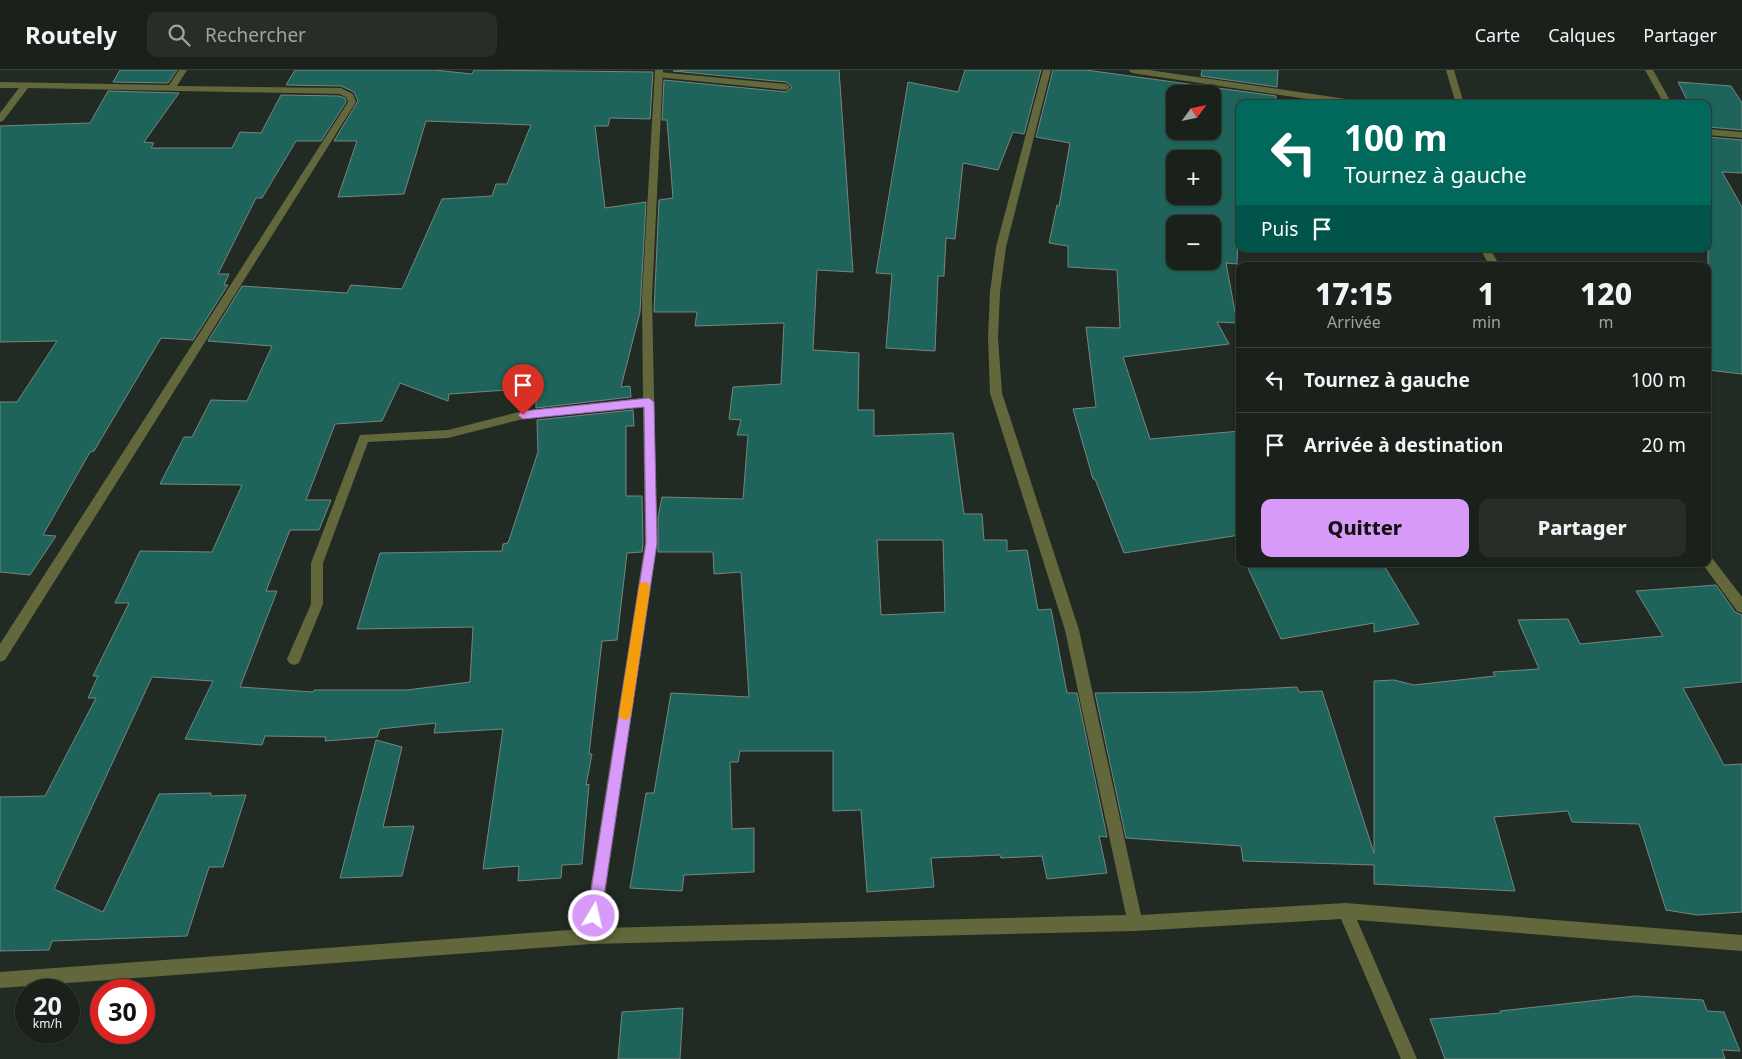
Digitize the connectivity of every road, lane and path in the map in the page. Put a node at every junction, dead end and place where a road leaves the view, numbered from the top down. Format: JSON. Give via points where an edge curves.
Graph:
{"nodes":[{"id":1,"x":183,"y":70,"type":"edge"},
{"id":2,"x":1047,"y":70,"type":"edge"},
{"id":3,"x":1132,"y":70,"type":"edge"},
{"id":4,"x":1450,"y":70,"type":"edge"},
{"id":5,"x":1648,"y":70,"type":"edge"},
{"id":6,"x":659,"y":73,"type":"edge"},
{"id":7,"x":0,"y":85,"type":"edge"},
{"id":8,"x":25,"y":86,"type":"junction"},
{"id":9,"x":172,"y":87,"type":"junction"},
{"id":10,"x":786,"y":87,"type":"dead end"},
{"id":11,"x":1333,"y":100,"type":"edge"},
{"id":12,"x":1459,"y":100,"type":"edge"},
{"id":13,"x":1666,"y":100,"type":"edge"},
{"id":14,"x":0,"y":119,"type":"edge"},
{"id":15,"x":1711,"y":132,"type":"edge"},
{"id":16,"x":1742,"y":135,"type":"edge"},
{"id":17,"x":649,"y":402,"type":"junction"},
{"id":18,"x":1711,"y":566,"type":"edge"},
{"id":19,"x":1742,"y":607,"type":"edge"},
{"id":20,"x":0,"y":656,"type":"edge"},
{"id":21,"x":294,"y":659,"type":"dead end"},
{"id":22,"x":1345,"y":911,"type":"junction"},
{"id":23,"x":1136,"y":923,"type":"junction"},
{"id":24,"x":591,"y":936,"type":"junction"},
{"id":25,"x":1742,"y":943,"type":"edge"},
{"id":26,"x":0,"y":980,"type":"edge"},
{"id":27,"x":1409,"y":1059,"type":"edge"}],
"edges":[{"from":1,"to":9,"type":"street"},
{"from":2,"to":23,"type":"street","via":[[1001,247],[993,338],[996,392],[1072,630]]},
{"from":3,"to":11,"type":"street"},
{"from":4,"to":12,"type":"street"},
{"from":5,"to":13,"type":"street"},
{"from":6,"to":10,"type":"street"},
{"from":6,"to":17,"type":"street","via":[[647,297]]},
{"from":7,"to":8,"type":"street"},
{"from":8,"to":9,"type":"street"},
{"from":8,"to":14,"type":"street"},
{"from":9,"to":20,"type":"street","via":[[341,91],[350,96],[352,102]]},
{"from":15,"to":16,"type":"street"},
{"from":17,"to":21,"type":"street","via":[[523,415],[448,434],[364,438],[317,563],[318,604]]},
{"from":17,"to":24,"type":"street","via":[[651,543]]},
{"from":18,"to":19,"type":"street"},
{"from":22,"to":23,"type":"street"},
{"from":22,"to":25,"type":"street"},
{"from":22,"to":27,"type":"street"},
{"from":23,"to":24,"type":"street"},
{"from":24,"to":26,"type":"street"}]}
